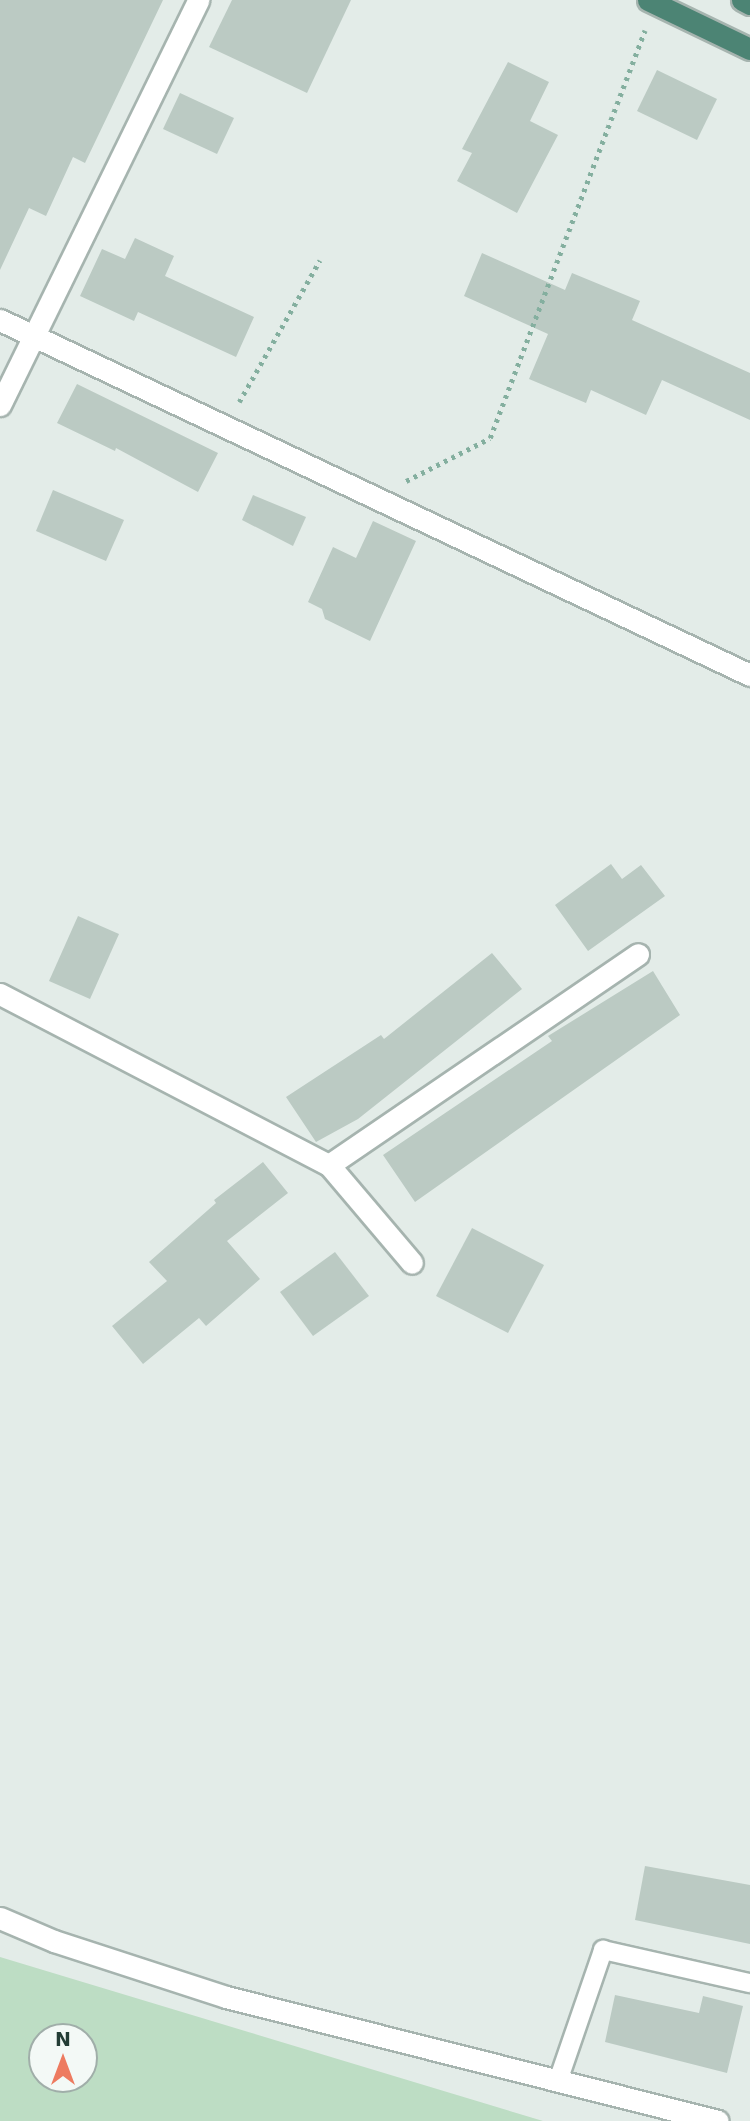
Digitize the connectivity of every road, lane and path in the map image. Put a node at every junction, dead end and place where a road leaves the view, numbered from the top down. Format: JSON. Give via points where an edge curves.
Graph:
{"nodes":[{"id":1,"x":198,"y":0,"type":"edge"},
{"id":2,"x":742,"y":0,"type":"edge"},
{"id":3,"x":652,"y":2,"type":"edge"},
{"id":4,"x":750,"y":4,"type":"edge"},
{"id":5,"x":750,"y":49,"type":"edge"},
{"id":6,"x":320,"y":260,"type":"dead end"},
{"id":7,"x":0,"y":320,"type":"edge"},
{"id":8,"x":33,"y":337,"type":"junction"},
{"id":9,"x":0,"y":405,"type":"edge"},
{"id":10,"x":224,"y":427,"type":"junction"},
{"id":11,"x":374,"y":498,"type":"junction"},
{"id":12,"x":750,"y":675,"type":"edge"},
{"id":13,"x":638,"y":954,"type":"dead end"},
{"id":14,"x":0,"y":994,"type":"edge"},
{"id":15,"x":329,"y":1165,"type":"junction"},
{"id":16,"x":412,"y":1263,"type":"dead end"},
{"id":17,"x":0,"y":1918,"type":"edge"},
{"id":18,"x":750,"y":1983,"type":"edge"},
{"id":19,"x":558,"y":2081,"type":"junction"},
{"id":20,"x":718,"y":2121,"type":"edge"}],
"edges":[{"from":1,"to":8,"type":"street"},
{"from":2,"to":4,"type":"highway"},
{"from":3,"to":5,"type":"highway"},
{"from":3,"to":11,"type":"path","via":[[490,439]]},
{"from":6,"to":10,"type":"path"},
{"from":7,"to":8,"type":"street"},
{"from":8,"to":9,"type":"street"},
{"from":8,"to":10,"type":"street"},
{"from":10,"to":11,"type":"street"},
{"from":11,"to":12,"type":"street"},
{"from":13,"to":15,"type":"street"},
{"from":14,"to":15,"type":"street"},
{"from":15,"to":16,"type":"street"},
{"from":17,"to":19,"type":"street","via":[[54,1941],[226,1997]]},
{"from":18,"to":19,"type":"lane","via":[[603,1950]]},
{"from":19,"to":20,"type":"street"}]}
